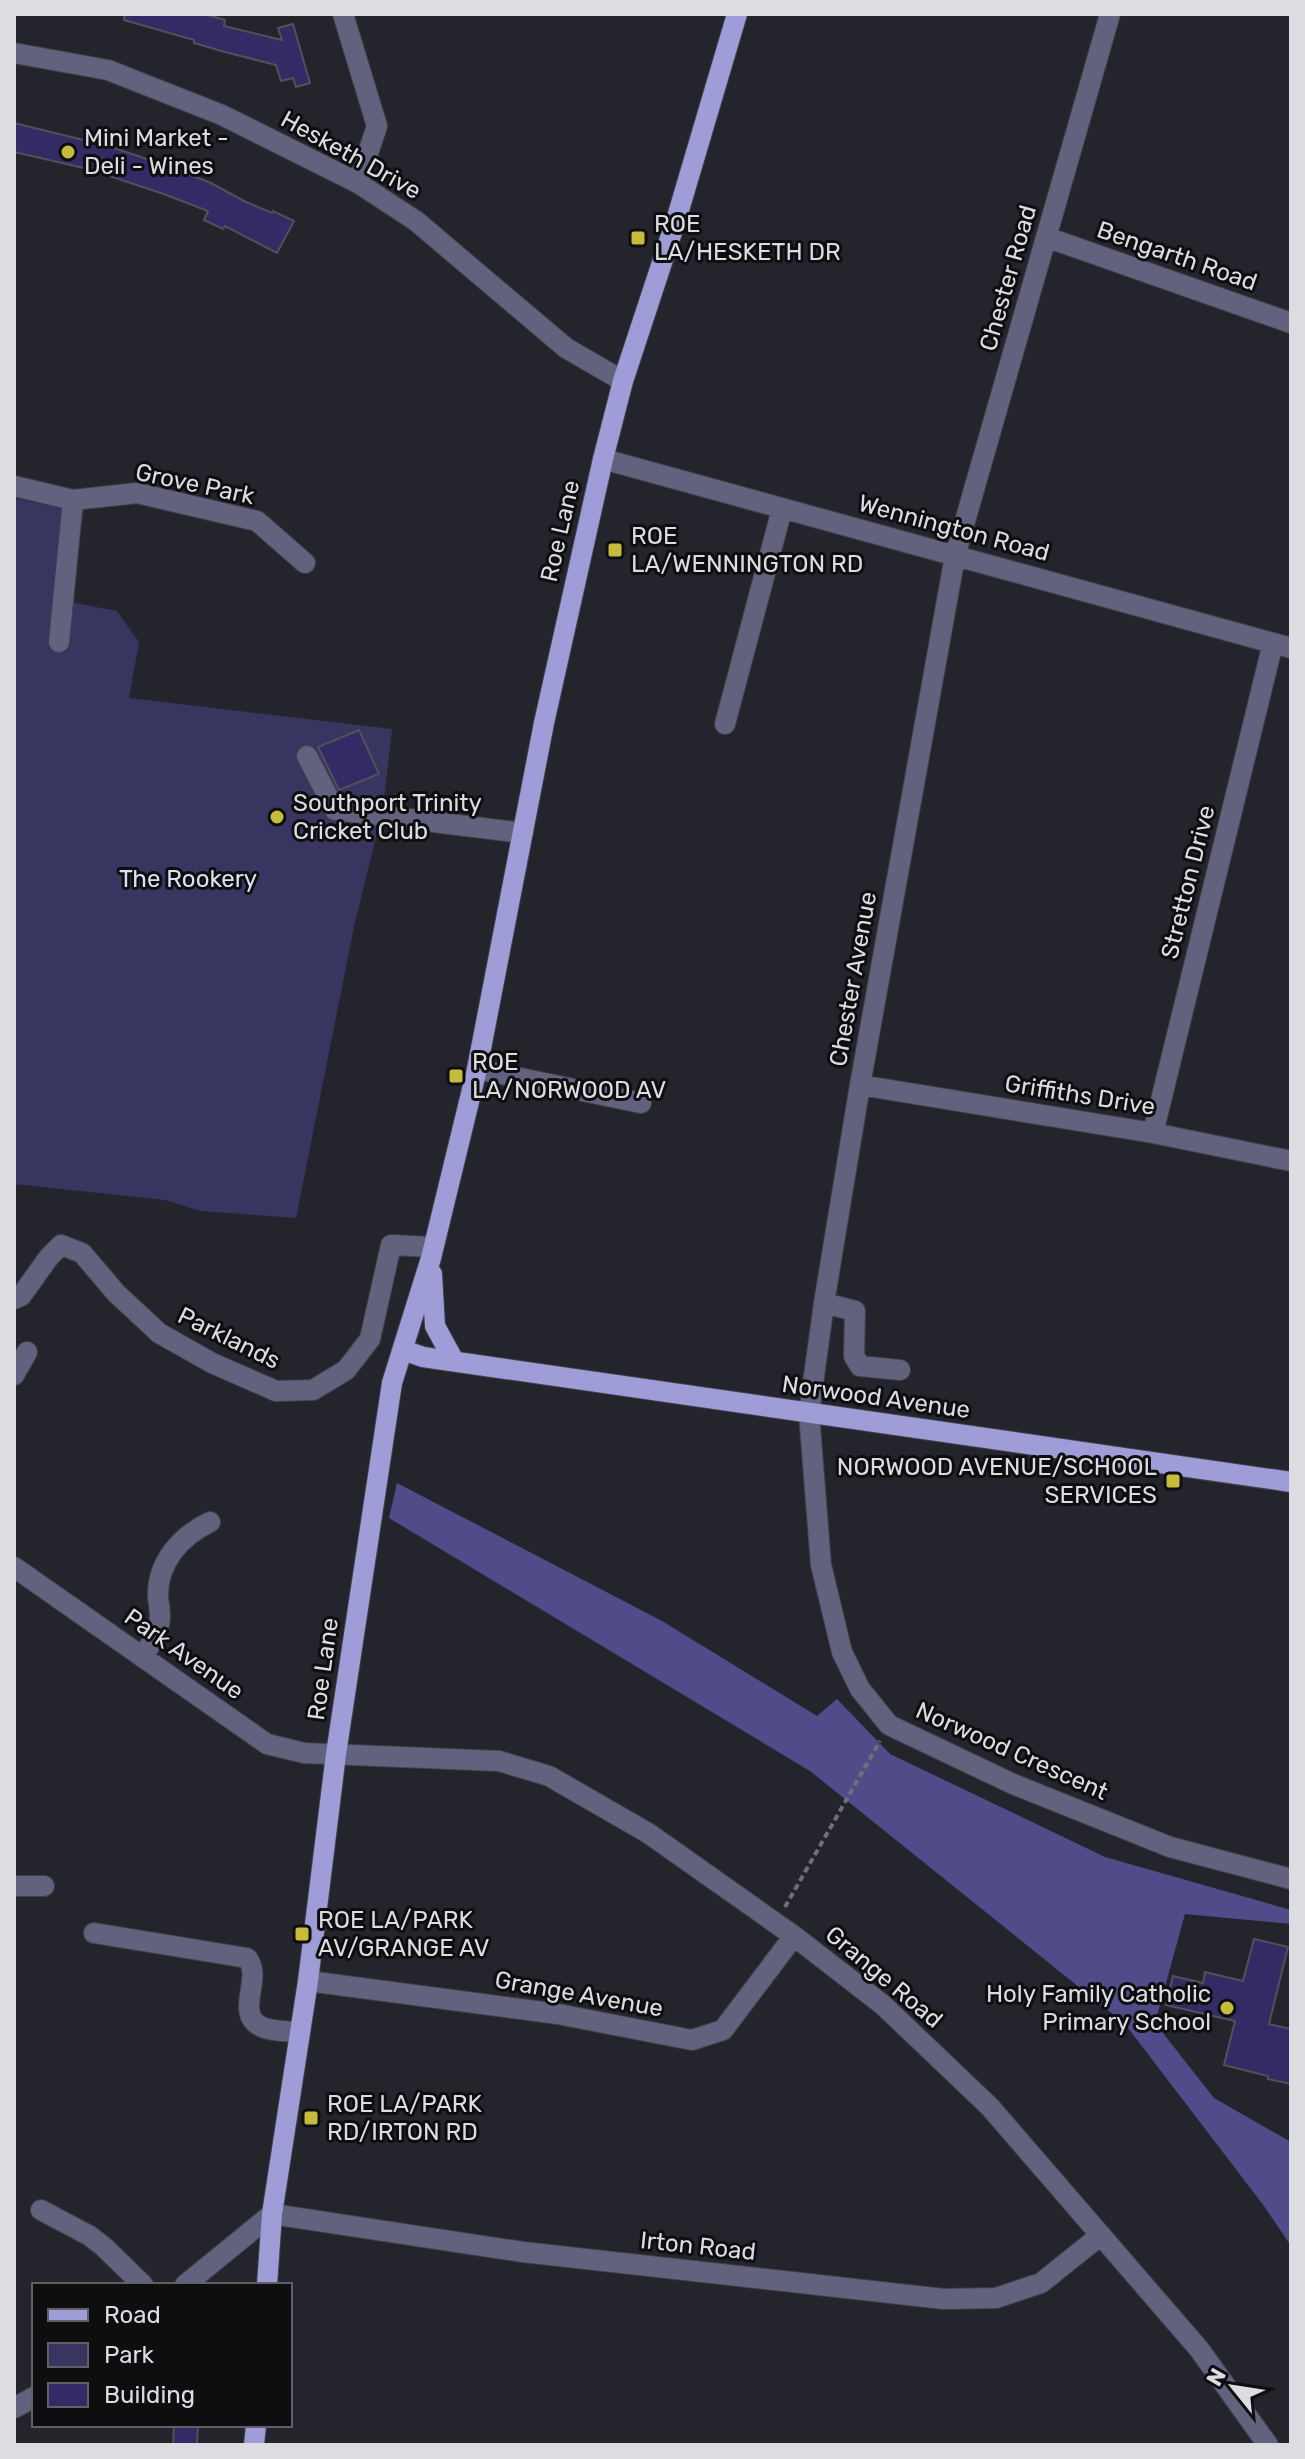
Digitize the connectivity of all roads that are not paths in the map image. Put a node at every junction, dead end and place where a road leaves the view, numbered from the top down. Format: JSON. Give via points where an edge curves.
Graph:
{"nodes":[{"id":1,"x":343,"y":14,"type":"edge"},
{"id":2,"x":737,"y":14,"type":"edge"},
{"id":3,"x":1110,"y":14,"type":"edge"},
{"id":4,"x":14,"y":53,"type":"edge"},
{"id":5,"x":358,"y":183,"type":"junction"},
{"id":6,"x":1046,"y":237,"type":"junction"},
{"id":7,"x":1291,"y":323,"type":"edge"},
{"id":8,"x":623,"y":381,"type":"junction"},
{"id":9,"x":603,"y":459,"type":"junction"},
{"id":10,"x":14,"y":486,"type":"edge"},
{"id":11,"x":73,"y":500,"type":"junction"},
{"id":12,"x":782,"y":509,"type":"junction"},
{"id":13,"x":955,"y":556,"type":"junction"},
{"id":14,"x":305,"y":563,"type":"dead end"},
{"id":15,"x":59,"y":642,"type":"dead end"},
{"id":16,"x":1282,"y":645,"type":"edge"},
{"id":17,"x":725,"y":724,"type":"dead end"},
{"id":18,"x":307,"y":756,"type":"dead end"},
{"id":19,"x":523,"y":833,"type":"junction"},
{"id":20,"x":477,"y":1069,"type":"junction"},
{"id":21,"x":860,"y":1085,"type":"junction"},
{"id":22,"x":641,"y":1103,"type":"dead end"},
{"id":23,"x":1153,"y":1133,"type":"junction"},
{"id":24,"x":1291,"y":1161,"type":"edge"},
{"id":25,"x":432,"y":1252,"type":"junction"},
{"id":26,"x":14,"y":1299,"type":"edge"},
{"id":27,"x":824,"y":1303,"type":"junction"},
{"id":28,"x":403,"y":1350,"type":"junction"},
{"id":29,"x":27,"y":1352,"type":"dead end"},
{"id":30,"x":454,"y":1361,"type":"junction"},
{"id":31,"x":900,"y":1370,"type":"dead end"},
{"id":32,"x":14,"y":1375,"type":"edge"},
{"id":33,"x":809,"y":1413,"type":"junction"},
{"id":34,"x":1291,"y":1482,"type":"edge"},
{"id":35,"x":210,"y":1522,"type":"dead end"},
{"id":36,"x":14,"y":1567,"type":"edge"},
{"id":37,"x":143,"y":1657,"type":"junction"},
{"id":38,"x":336,"y":1754,"type":"junction"},
{"id":39,"x":1291,"y":1879,"type":"edge"},
{"id":40,"x":14,"y":1886,"type":"edge"},
{"id":41,"x":44,"y":1886,"type":"dead end"},
{"id":42,"x":94,"y":1933,"type":"dead end"},
{"id":43,"x":794,"y":1936,"type":"junction"},
{"id":44,"x":308,"y":1981,"type":"junction"},
{"id":45,"x":300,"y":2032,"type":"junction"},
{"id":46,"x":41,"y":2210,"type":"dead end"},
{"id":47,"x":272,"y":2214,"type":"junction"},
{"id":48,"x":1101,"y":2235,"type":"junction"},
{"id":49,"x":141,"y":2283,"type":"edge"},
{"id":50,"x":187,"y":2283,"type":"edge"},
{"id":51,"x":267,"y":2283,"type":"edge"},
{"id":52,"x":32,"y":2398,"type":"edge"},
{"id":53,"x":14,"y":2408,"type":"edge"},
{"id":54,"x":1268,"y":2445,"type":"edge"}],
"edges":[{"from":1,"to":5,"type":"street","via":[[377,126]]},
{"from":2,"to":8,"type":"main road","name":"Roe Lane"},
{"from":3,"to":6,"type":"street","name":"Chester Road"},
{"from":4,"to":5,"type":"street","name":"Hesketh Drive","via":[[108,70],[222,115]]},
{"from":5,"to":8,"type":"street","name":"Hesketh Drive","via":[[416,221],[566,348]]},
{"from":6,"to":7,"type":"street","name":"Bengarth Road"},
{"from":6,"to":13,"type":"street","name":"Chester Road"},
{"from":8,"to":9,"type":"main road","name":"Roe Lane"},
{"from":9,"to":12,"type":"street","name":"Wennington Road"},
{"from":9,"to":19,"type":"main road","name":"Roe Lane"},
{"from":10,"to":11,"type":"street","name":"Grove Park"},
{"from":11,"to":14,"type":"street","name":"Grove Park","via":[[137,493],[257,521]]},
{"from":11,"to":15,"type":"street"},
{"from":12,"to":13,"type":"street","name":"Wennington Road"},
{"from":12,"to":17,"type":"street"},
{"from":13,"to":16,"type":"street","name":"Wennington Road"},
{"from":13,"to":21,"type":"street","name":"Chester Avenue"},
{"from":16,"to":23,"type":"street","name":"Stretton Drive"},
{"from":18,"to":19,"type":"street","via":[[335,810]]},
{"from":19,"to":20,"type":"main road","name":"Roe Lane"},
{"from":20,"to":22,"type":"street"},
{"from":20,"to":25,"type":"main road","name":"Roe Lane"},
{"from":21,"to":23,"type":"street","name":"Griffiths Drive"},
{"from":21,"to":27,"type":"street","name":"Chester Avenue"},
{"from":23,"to":24,"type":"street","name":"Griffiths Drive"},
{"from":25,"to":26,"type":"street","name":"Parklands","via":[[391,1245],[370,1339],[346,1370],[313,1390],[276,1391],[159,1333],[82,1253],[61,1245]]},
{"from":25,"to":28,"type":"main road","name":"Roe Lane"},
{"from":25,"to":30,"type":"main road","via":[[435,1326]]},
{"from":27,"to":31,"type":"street","via":[[855,1311],[854,1356],[860,1366]]},
{"from":27,"to":33,"type":"street","name":"Chester Avenue"},
{"from":28,"to":30,"type":"main road","name":"Norwood Avenue"},
{"from":28,"to":38,"type":"main road","name":"Roe Lane","via":[[392,1383]]},
{"from":29,"to":32,"type":"street"},
{"from":30,"to":33,"type":"main road","name":"Norwood Avenue"},
{"from":33,"to":34,"type":"main road","name":"Norwood Avenue"},
{"from":33,"to":39,"type":"street","name":"Norwood Crescent","via":[[821,1565],[842,1652],[860,1689],[889,1725],[1013,1784],[1170,1847]]},
{"from":35,"to":37,"type":"street","via":[[179,1542],[169,1559],[159,1580],[158,1628]]},
{"from":36,"to":37,"type":"street","name":"Park Avenue"},
{"from":37,"to":38,"type":"street","name":"Park Avenue","via":[[267,1744]]},
{"from":38,"to":43,"type":"street","name":"Grange Road","via":[[499,1761],[549,1776],[648,1833]]},
{"from":38,"to":44,"type":"main road","name":"Roe Lane"},
{"from":40,"to":41,"type":"street"},
{"from":42,"to":45,"type":"street","via":[[247,1958],[254,1974],[251,2020],[266,2028]]},
{"from":43,"to":44,"type":"street","name":"Grange Avenue","via":[[723,2030],[692,2040],[558,2014]]},
{"from":43,"to":48,"type":"street","name":"Grange Road","via":[[883,2005],[990,2107]]},
{"from":44,"to":45,"type":"main road","name":"Roe Lane"},
{"from":45,"to":47,"type":"main road","name":"Roe Lane"},
{"from":46,"to":49,"type":"street","via":[[90,2236]]},
{"from":47,"to":48,"type":"street","name":"Irton Road","via":[[523,2252],[944,2299],[996,2298],[1041,2283]]},
{"from":47,"to":50,"type":"street"},
{"from":47,"to":51,"type":"main road","name":"Roe Lane"},
{"from":48,"to":54,"type":"street","name":"Grange Road","via":[[1199,2349]]},
{"from":52,"to":53,"type":"street"}]}
